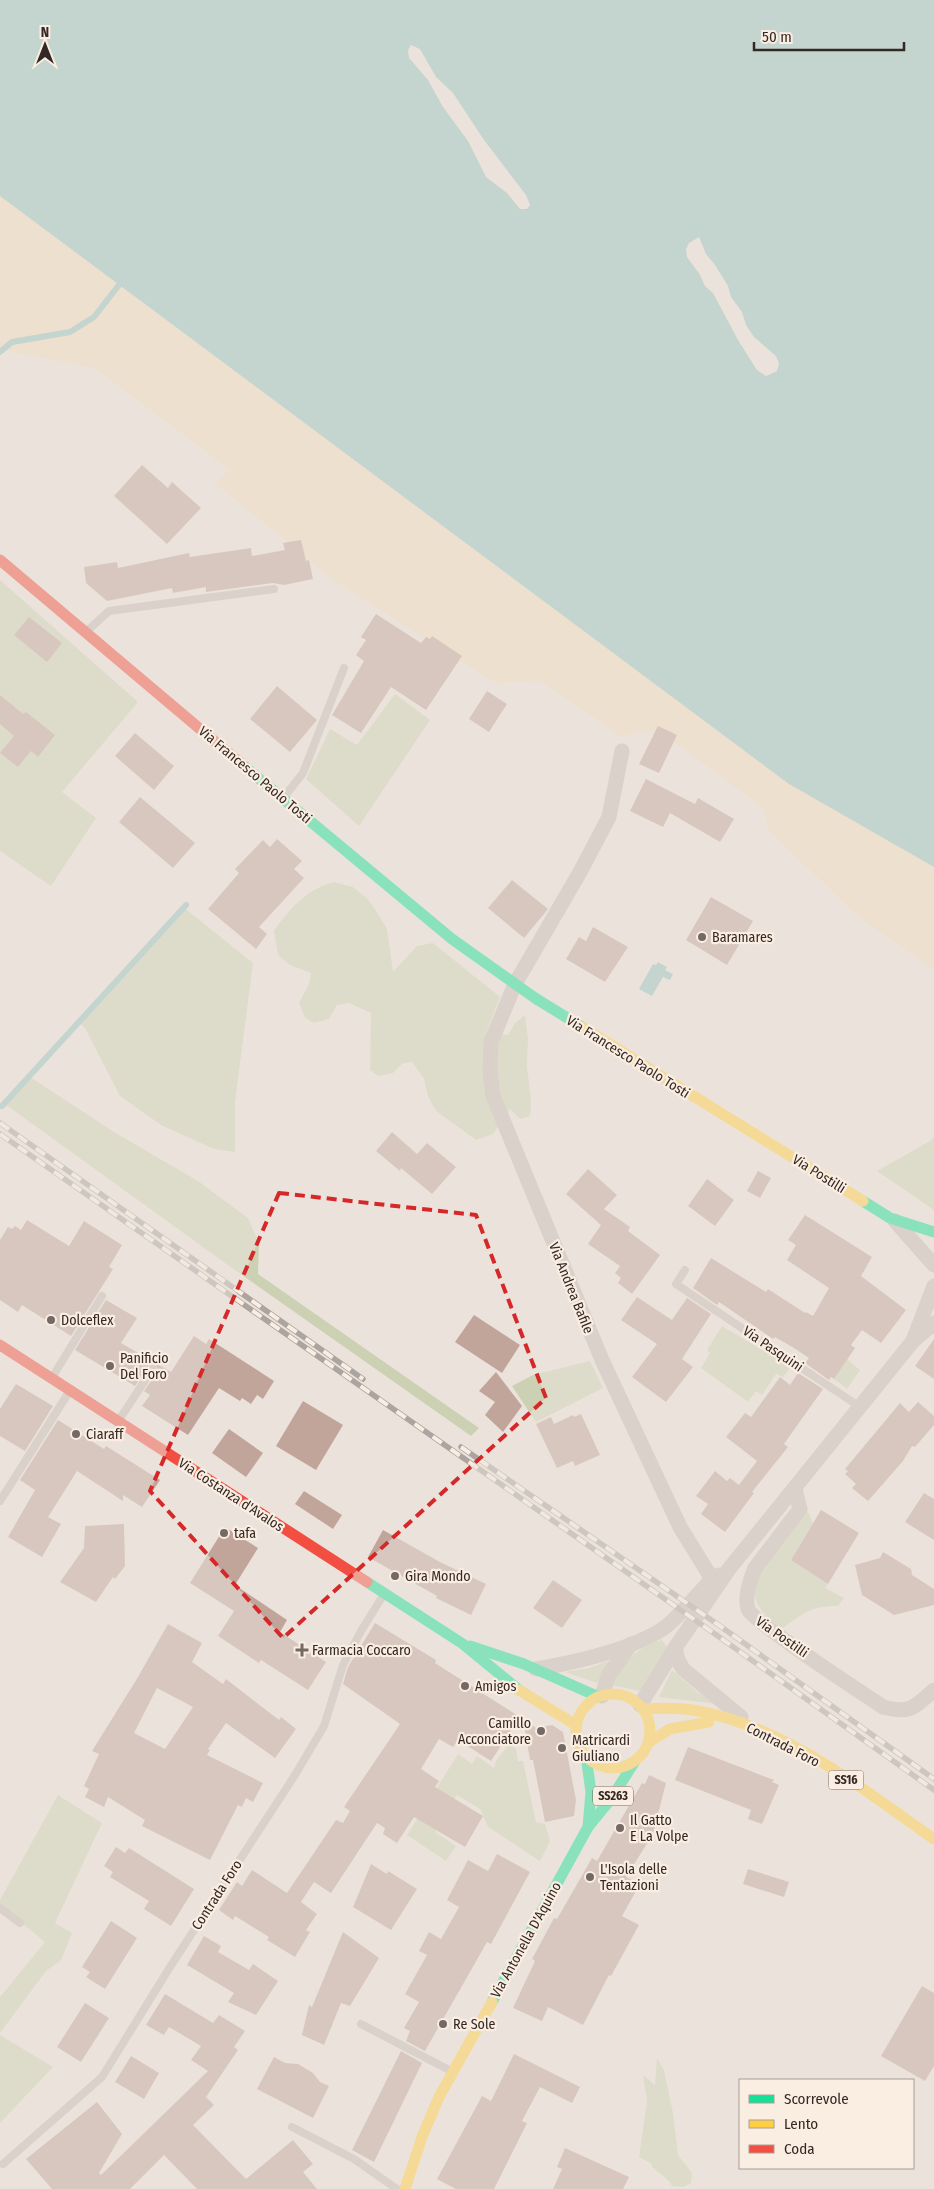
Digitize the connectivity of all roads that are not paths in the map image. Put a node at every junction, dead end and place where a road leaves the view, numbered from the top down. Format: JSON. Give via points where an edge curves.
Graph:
{"nodes":[{"id":1,"x":0,"y":560,"type":"edge"},
{"id":2,"x":274,"y":589,"type":"dead end"},
{"id":3,"x":86,"y":633,"type":"junction"},
{"id":4,"x":344,"y":668,"type":"dead end"},
{"id":5,"x":622,"y":751,"type":"dead end"},
{"id":6,"x":282,"y":799,"type":"junction"},
{"id":7,"x":515,"y":984,"type":"junction"},
{"id":8,"x":743,"y":1127,"type":"joint"},
{"id":9,"x":895,"y":1221,"type":"junction"},
{"id":10,"x":934,"y":1232,"type":"edge"},
{"id":11,"x":934,"y":1265,"type":"edge"},
{"id":12,"x":685,"y":1270,"type":"dead end"},
{"id":13,"x":934,"y":1286,"type":"edge"},
{"id":14,"x":102,"y":1296,"type":"dead end"},
{"id":15,"x":934,"y":1323,"type":"edge"},
{"id":16,"x":913,"y":1341,"type":"junction"},
{"id":17,"x":0,"y":1345,"type":"edge"},
{"id":18,"x":152,"y":1368,"type":"dead end"},
{"id":19,"x":52,"y":1378,"type":"junction"},
{"id":20,"x":70,"y":1390,"type":"junction"},
{"id":21,"x":860,"y":1407,"type":"junction"},
{"id":22,"x":118,"y":1422,"type":"junction"},
{"id":23,"x":795,"y":1489,"type":"junction"},
{"id":24,"x":0,"y":1501,"type":"edge"},
{"id":25,"x":729,"y":1569,"type":"junction"},
{"id":26,"x":712,"y":1578,"type":"junction"},
{"id":27,"x":384,"y":1594,"type":"junction"},
{"id":28,"x":463,"y":1644,"type":"junction"},
{"id":29,"x":631,"y":1644,"type":"junction"},
{"id":30,"x":675,"y":1648,"type":"junction"},
{"id":31,"x":536,"y":1669,"type":"junction"},
{"id":32,"x":934,"y":1690,"type":"edge"},
{"id":33,"x":601,"y":1696,"type":"junction"},
{"id":34,"x":641,"y":1707,"type":"junction"},
{"id":35,"x":732,"y":1720,"type":"junction"},
{"id":36,"x":576,"y":1726,"type":"junction"},
{"id":37,"x":754,"y":1728,"type":"junction"},
{"id":38,"x":649,"y":1742,"type":"junction"},
{"id":39,"x":586,"y":1756,"type":"junction"},
{"id":40,"x":635,"y":1761,"type":"junction"},
{"id":41,"x":588,"y":1827,"type":"junction"},
{"id":42,"x":934,"y":1839,"type":"edge"},
{"id":43,"x":0,"y":1908,"type":"edge"},
{"id":44,"x":20,"y":1923,"type":"dead end"},
{"id":45,"x":361,"y":2024,"type":"dead end"},
{"id":46,"x":453,"y":2072,"type":"junction"},
{"id":47,"x":292,"y":2127,"type":"dead end"},
{"id":48,"x":4,"y":2164,"type":"dead end"},
{"id":49,"x":397,"y":2189,"type":"edge"},
{"id":50,"x":405,"y":2189,"type":"edge"}],
"edges":[{"from":1,"to":3,"type":"main road","name":"Via Francesco Paolo Tosti"},
{"from":2,"to":3,"type":"lane","via":[[109,611]]},
{"from":3,"to":6,"type":"main road","name":"Via Francesco Paolo Tosti"},
{"from":4,"to":6,"type":"lane","via":[[303,773]]},
{"from":5,"to":7,"type":"street","via":[[609,817]]},
{"from":6,"to":7,"type":"main road","name":"Via Francesco Paolo Tosti","via":[[452,939]]},
{"from":7,"to":8,"type":"main road","name":"Via Francesco Paolo Tosti"},
{"from":7,"to":26,"type":"street","name":"Via Andrea Bafile","via":[[491,1042],[493,1096],[602,1360],[680,1527]]},
{"from":8,"to":9,"type":"main road","name":"Via Postilli"},
{"from":9,"to":10,"type":"main road","name":"Via Postilli"},
{"from":9,"to":11,"type":"street","name":"Via Postilli"},
{"from":12,"to":21,"type":"lane","name":"Via Pasquini","via":[[676,1284]]},
{"from":13,"to":16,"type":"street"},
{"from":14,"to":19,"type":"lane"},
{"from":15,"to":16,"type":"street"},
{"from":16,"to":21,"type":"street"},
{"from":17,"to":19,"type":"main road","name":"Via Costanza d'Avalos","number":"SS16"},
{"from":18,"to":22,"type":"lane"},
{"from":19,"to":20,"type":"main road","name":"Via Costanza d'Avalos","number":"SS16"},
{"from":20,"to":22,"type":"main road","name":"Via Costanza d'Avalos","number":"SS16"},
{"from":20,"to":24,"type":"lane"},
{"from":21,"to":23,"type":"street"},
{"from":22,"to":27,"type":"main road","name":"Via Costanza d'Avalos","number":"SS16"},
{"from":23,"to":25,"type":"street"},
{"from":23,"to":32,"type":"street","name":"Via Postilli","via":[[800,1509],[750,1578],[750,1613],[772,1632],[883,1707],[902,1712],[917,1705]]},
{"from":25,"to":26,"type":"street"},
{"from":25,"to":30,"type":"street"},
{"from":26,"to":29,"type":"street","via":[[662,1630]]},
{"from":27,"to":28,"type":"main road","name":"Via Costanza d'Avalos","number":"SS16"},
{"from":27,"to":48,"type":"lane","name":"Contrada Foro","via":[[343,1665],[324,1726],[102,2077]]},
{"from":28,"to":31,"type":"main road","name":"Via Costanza d'Avalos","number":"SS16"},
{"from":28,"to":36,"type":"main road","name":"Via Costanza d'Avalos","number":"SS16","via":[[514,1687]]},
{"from":29,"to":31,"type":"street"},
{"from":29,"to":33,"type":"street","via":[[608,1676]]},
{"from":30,"to":34,"type":"street"},
{"from":30,"to":37,"type":"street","via":[[683,1669]]},
{"from":31,"to":33,"type":"main road","name":"Via Costanza d'Avalos","number":"SS16"},
{"from":33,"to":34,"type":"main road","number":"SS16","via":[[622,1695]]},
{"from":33,"to":36,"type":"main road","via":[[584,1708]]},
{"from":34,"to":35,"type":"main road","name":"Contrada Foro","number":"SS16","via":[[695,1710]]},
{"from":34,"to":38,"type":"main road","via":[[650,1722]]},
{"from":35,"to":37,"type":"main road","name":"Contrada Foro","number":"SS16"},
{"from":35,"to":38,"type":"main road","name":"Contrada Foro","number":"SS16","via":[[678,1726],[660,1732]]},
{"from":36,"to":39,"type":"main road","via":[[576,1739]]},
{"from":37,"to":42,"type":"main road","name":"Contrada Foro","number":"SS16","via":[[802,1752]]},
{"from":38,"to":40,"type":"main road","number":"SS16"},
{"from":39,"to":40,"type":"main road","via":[[594,1763],[615,1769]]},
{"from":39,"to":41,"type":"main road","name":"Via Antonella D'Aquino","number":"SS263","via":[[591,1792]]},
{"from":40,"to":41,"type":"main road","name":"Via Antonella D'Aquino","number":"SS263"},
{"from":41,"to":46,"type":"main road","name":"Via Antonella D'Aquino","number":"SS263"},
{"from":43,"to":44,"type":"lane"},
{"from":45,"to":46,"type":"lane"},
{"from":46,"to":50,"type":"main road","name":"Via Antonella D'Aquino","number":"SS263","via":[[422,2137]]},
{"from":47,"to":49,"type":"lane","via":[[354,2159]]}]}
